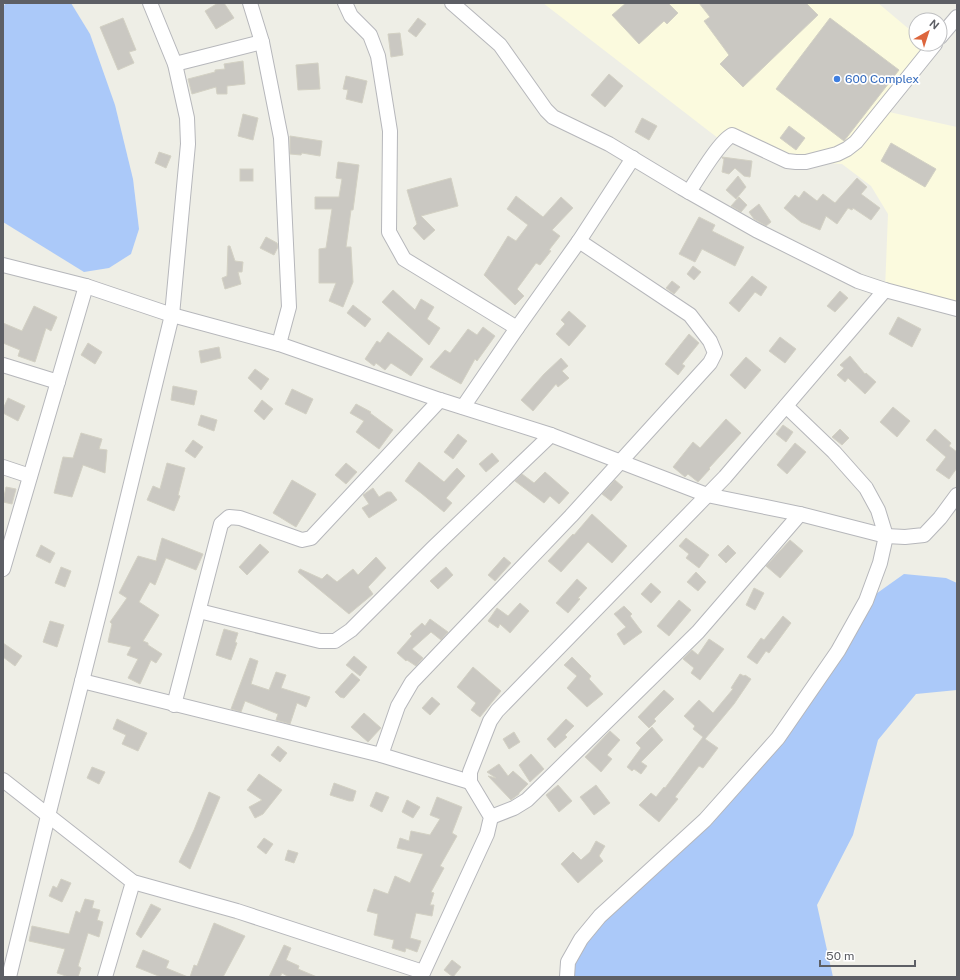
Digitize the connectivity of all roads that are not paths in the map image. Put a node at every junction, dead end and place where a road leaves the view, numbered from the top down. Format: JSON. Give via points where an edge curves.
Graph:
{"nodes":[{"id":1,"x":150,"y":3,"type":"edge"},
{"id":2,"x":250,"y":3,"type":"edge"},
{"id":3,"x":345,"y":3,"type":"edge"},
{"id":4,"x":452,"y":3,"type":"edge"},
{"id":5,"x":957,"y":16,"type":"edge"},
{"id":6,"x":948,"y":27,"type":"edge"},
{"id":7,"x":262,"y":42,"type":"junction"},
{"id":8,"x":929,"y":52,"type":"edge"},
{"id":9,"x":175,"y":64,"type":"junction"},
{"id":10,"x":633,"y":158,"type":"junction"},
{"id":11,"x":689,"y":192,"type":"junction"},
{"id":12,"x":579,"y":241,"type":"junction"},
{"id":13,"x":3,"y":265,"type":"edge"},
{"id":14,"x":86,"y":286,"type":"junction"},
{"id":15,"x":885,"y":290,"type":"junction"},
{"id":16,"x":957,"y":308,"type":"edge"},
{"id":17,"x":172,"y":315,"type":"junction"},
{"id":18,"x":517,"y":328,"type":"junction"},
{"id":19,"x":279,"y":344,"type":"junction"},
{"id":20,"x":3,"y":365,"type":"edge"},
{"id":21,"x":58,"y":382,"type":"junction"},
{"id":22,"x":440,"y":400,"type":"junction"},
{"id":23,"x":786,"y":406,"type":"junction"},
{"id":24,"x":463,"y":407,"type":"junction"},
{"id":25,"x":551,"y":435,"type":"junction"},
{"id":26,"x":620,"y":461,"type":"junction"},
{"id":27,"x":3,"y":467,"type":"edge"},
{"id":28,"x":30,"y":476,"type":"junction"},
{"id":29,"x":707,"y":495,"type":"junction"},
{"id":30,"x":957,"y":495,"type":"edge"},
{"id":31,"x":800,"y":514,"type":"junction"},
{"id":32,"x":886,"y":536,"type":"junction"},
{"id":33,"x":3,"y":569,"type":"edge"},
{"id":34,"x":199,"y":611,"type":"junction"},
{"id":35,"x":82,"y":681,"type":"junction"},
{"id":36,"x":174,"y":704,"type":"junction"},
{"id":37,"x":381,"y":755,"type":"junction"},
{"id":38,"x":3,"y":780,"type":"edge"},
{"id":39,"x":470,"y":782,"type":"junction"},
{"id":40,"x":48,"y":816,"type":"junction"},
{"id":41,"x":491,"y":817,"type":"junction"},
{"id":42,"x":133,"y":882,"type":"junction"},
{"id":43,"x":422,"y":974,"type":"edge"},
{"id":44,"x":8,"y":977,"type":"edge"},
{"id":45,"x":105,"y":977,"type":"edge"},
{"id":46,"x":567,"y":977,"type":"edge"}],
"edges":[{"from":1,"to":9,"type":"street"},
{"from":2,"to":7,"type":"street"},
{"from":3,"to":18,"type":"street","via":[[351,16],[370,35],[378,56],[390,131],[389,232],[404,259]]},
{"from":4,"to":10,"type":"street","via":[[500,45],[552,116]]},
{"from":5,"to":6,"type":"street"},
{"from":7,"to":9,"type":"street"},
{"from":7,"to":19,"type":"street","via":[[281,138],[289,307]]},
{"from":8,"to":11,"type":"street","via":[[847,150],[806,162],[787,161],[732,135],[717,150]]},
{"from":9,"to":17,"type":"street","via":[[187,118],[188,144]]},
{"from":10,"to":11,"type":"street"},
{"from":10,"to":12,"type":"street"},
{"from":11,"to":15,"type":"street","via":[[756,230],[858,281]]},
{"from":12,"to":18,"type":"street"},
{"from":12,"to":26,"type":"street","via":[[690,315],[710,341],[715,353],[710,363]]},
{"from":13,"to":14,"type":"street"},
{"from":14,"to":17,"type":"street"},
{"from":14,"to":21,"type":"street"},
{"from":15,"to":16,"type":"street"},
{"from":15,"to":23,"type":"street"},
{"from":17,"to":19,"type":"street"},
{"from":17,"to":35,"type":"street"},
{"from":18,"to":24,"type":"street"},
{"from":19,"to":22,"type":"street"},
{"from":20,"to":21,"type":"street"},
{"from":21,"to":28,"type":"street"},
{"from":22,"to":24,"type":"street"},
{"from":22,"to":34,"type":"street","via":[[312,538],[302,540],[240,518],[229,517],[221,524]]},
{"from":23,"to":29,"type":"street"},
{"from":23,"to":32,"type":"street","via":[[834,452],[866,488],[878,510]]},
{"from":24,"to":25,"type":"street"},
{"from":25,"to":26,"type":"street"},
{"from":25,"to":34,"type":"street","via":[[352,630],[335,641],[320,641]]},
{"from":26,"to":29,"type":"street"},
{"from":26,"to":37,"type":"street","via":[[412,682],[398,706]]},
{"from":27,"to":28,"type":"street"},
{"from":28,"to":33,"type":"street"},
{"from":29,"to":31,"type":"street"},
{"from":29,"to":39,"type":"street","via":[[497,711],[490,721],[470,772]]},
{"from":30,"to":32,"type":"street","via":[[924,535],[905,538]]},
{"from":31,"to":32,"type":"street"},
{"from":31,"to":41,"type":"street","via":[[698,632],[527,800]]},
{"from":32,"to":46,"type":"street","via":[[880,563],[866,601],[838,651],[778,738],[705,820],[600,916],[568,962]]},
{"from":34,"to":36,"type":"street"},
{"from":35,"to":36,"type":"street"},
{"from":35,"to":40,"type":"street"},
{"from":36,"to":37,"type":"street"},
{"from":37,"to":39,"type":"street"},
{"from":38,"to":40,"type":"street"},
{"from":39,"to":41,"type":"street"},
{"from":40,"to":42,"type":"street"},
{"from":40,"to":44,"type":"street"},
{"from":41,"to":43,"type":"street","via":[[487,834]]},
{"from":42,"to":43,"type":"street","via":[[237,911]]},
{"from":42,"to":45,"type":"street"}]}
